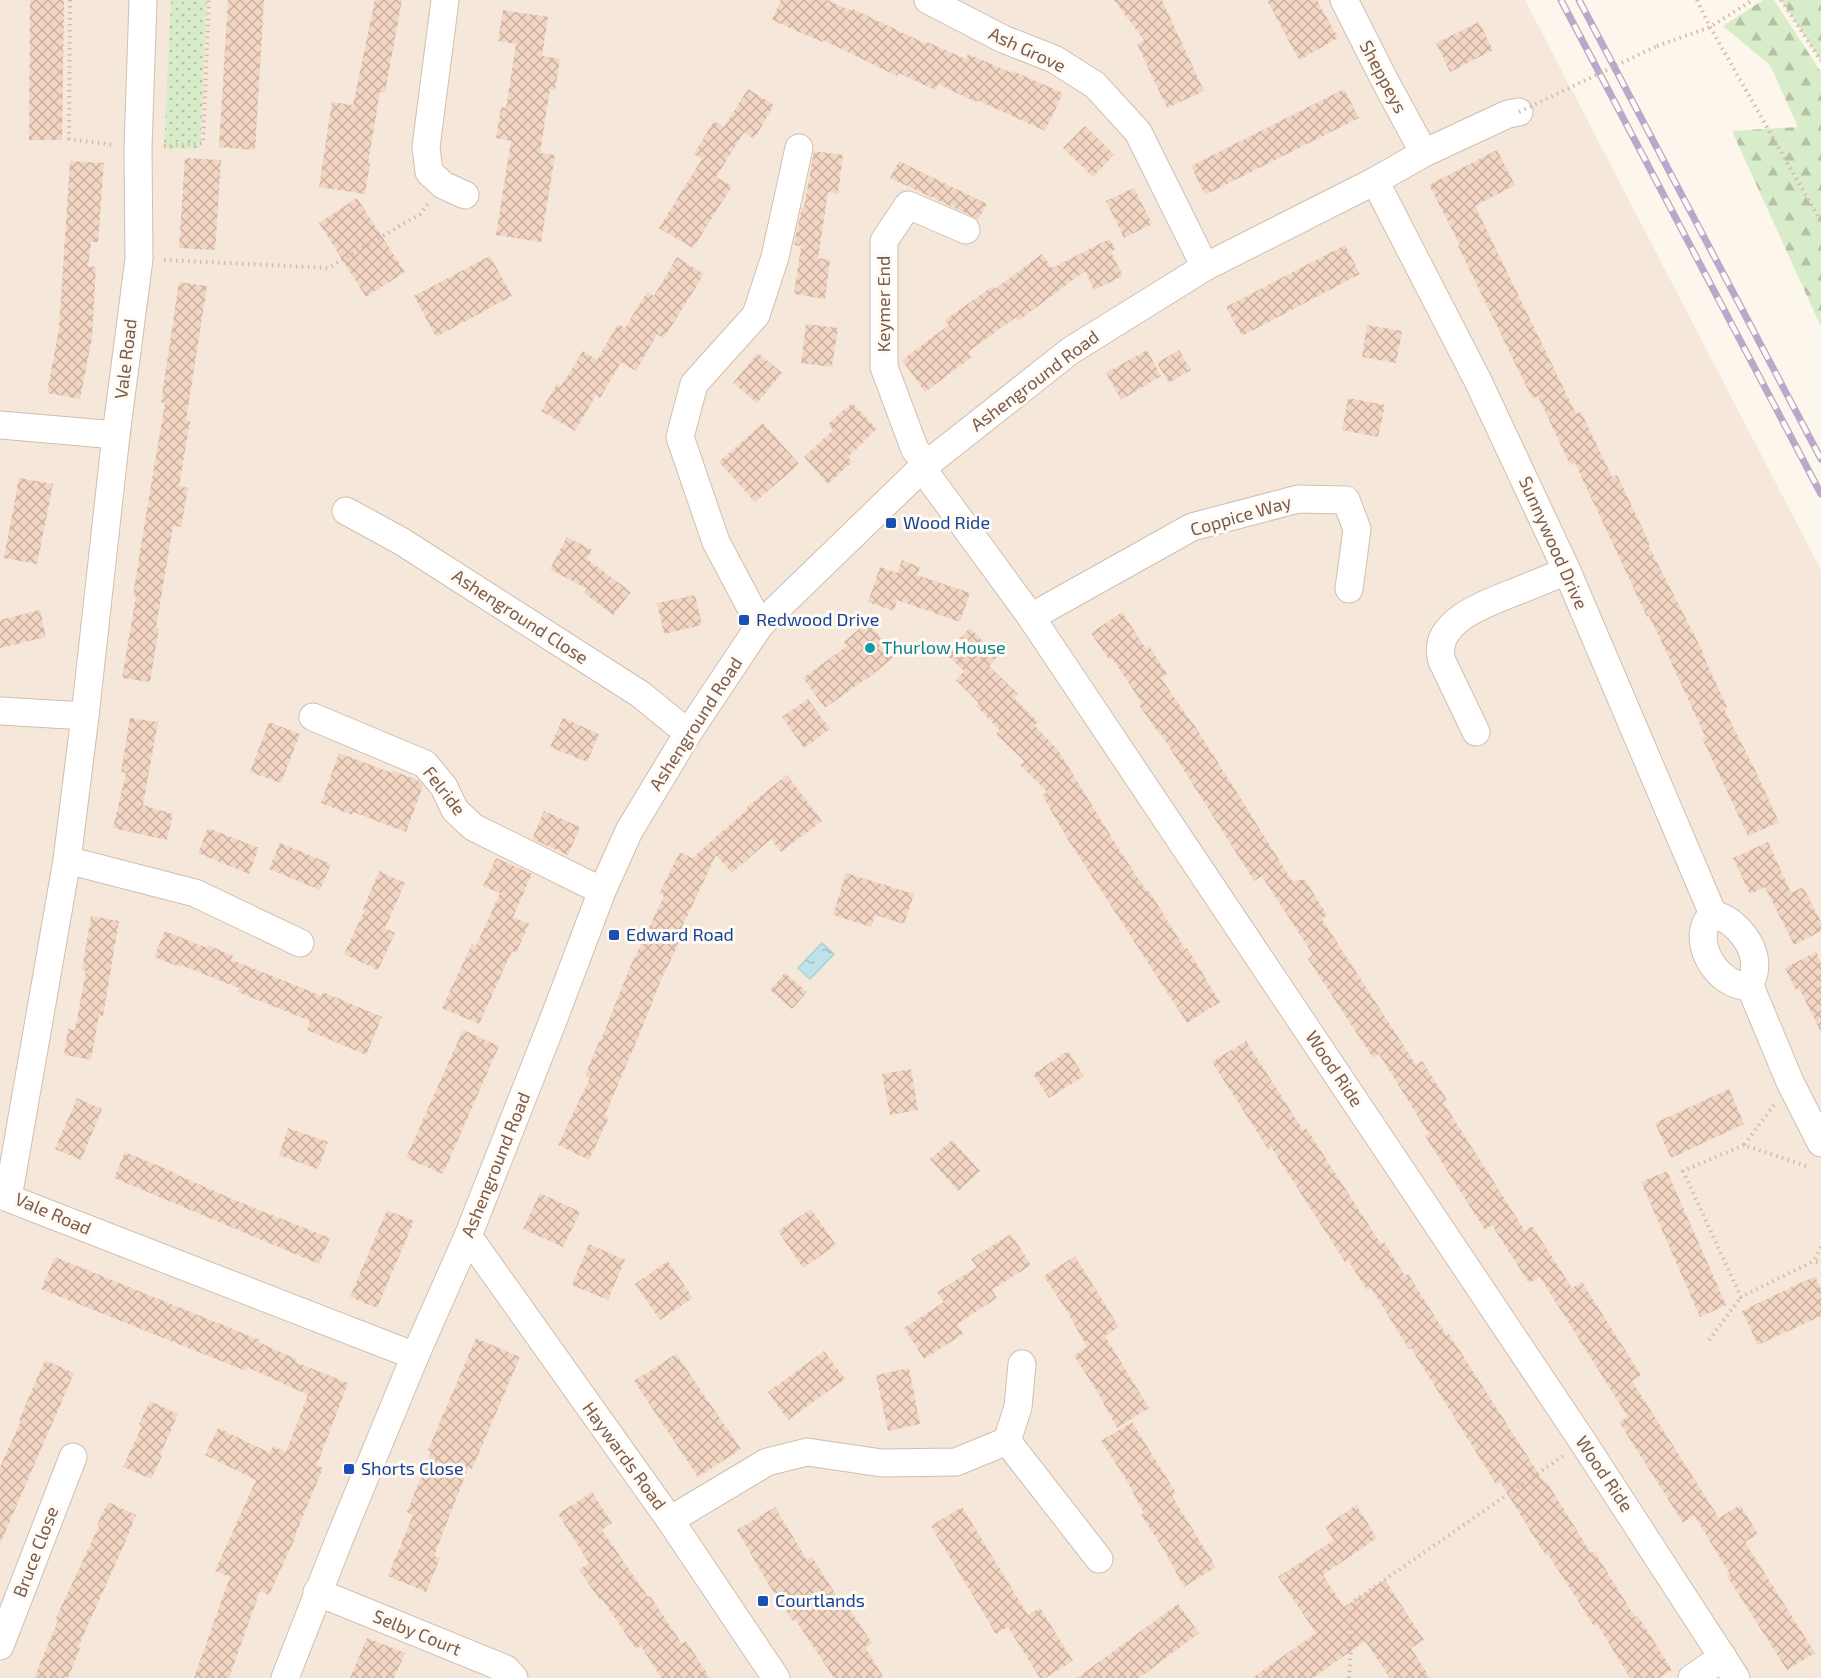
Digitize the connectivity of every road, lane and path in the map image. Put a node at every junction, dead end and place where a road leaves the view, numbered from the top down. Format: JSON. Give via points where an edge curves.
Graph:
{"nodes":[{"id":1,"x":70,"y":0,"type":"edge"},
{"id":2,"x":143,"y":0,"type":"edge"},
{"id":3,"x":209,"y":0,"type":"edge"},
{"id":4,"x":445,"y":0,"type":"edge"},
{"id":5,"x":928,"y":0,"type":"edge"},
{"id":6,"x":1344,"y":0,"type":"edge"},
{"id":7,"x":1697,"y":0,"type":"edge"},
{"id":8,"x":1753,"y":0,"type":"edge"},
{"id":9,"x":1781,"y":0,"type":"edge"},
{"id":10,"x":1710,"y":27,"type":"junction"},
{"id":11,"x":1821,"y":61,"type":"edge"},
{"id":12,"x":1519,"y":112,"type":"joint"},
{"id":13,"x":138,"y":148,"type":"junction"},
{"id":14,"x":799,"y":148,"type":"dead end"},
{"id":15,"x":1424,"y":153,"type":"junction"},
{"id":16,"x":1375,"y":181,"type":"junction"},
{"id":17,"x":454,"y":190,"type":"joint"},
{"id":18,"x":1821,"y":222,"type":"edge"},
{"id":19,"x":966,"y":230,"type":"dead end"},
{"id":20,"x":139,"y":259,"type":"junction"},
{"id":21,"x":1204,"y":267,"type":"junction"},
{"id":22,"x":0,"y":425,"type":"edge"},
{"id":23,"x":116,"y":435,"type":"junction"},
{"id":24,"x":924,"y":466,"type":"junction"},
{"id":25,"x":346,"y":510,"type":"dead end"},
{"id":26,"x":1567,"y":571,"type":"junction"},
{"id":27,"x":1349,"y":589,"type":"dead end"},
{"id":28,"x":1031,"y":617,"type":"junction"},
{"id":29,"x":760,"y":625,"type":"junction"},
{"id":30,"x":0,"y":711,"type":"edge"},
{"id":31,"x":85,"y":716,"type":"junction"},
{"id":32,"x":313,"y":717,"type":"dead end"},
{"id":33,"x":1476,"y":732,"type":"dead end"},
{"id":34,"x":688,"y":733,"type":"junction"},
{"id":35,"x":67,"y":860,"type":"junction"},
{"id":36,"x":602,"y":891,"type":"junction"},
{"id":37,"x":1713,"y":914,"type":"junction"},
{"id":38,"x":300,"y":943,"type":"dead end"},
{"id":39,"x":1750,"y":986,"type":"junction"},
{"id":40,"x":1790,"y":1082,"type":"junction"},
{"id":41,"x":1821,"y":1143,"type":"edge"},
{"id":42,"x":1744,"y":1145,"type":"junction"},
{"id":43,"x":1810,"y":1167,"type":"dead end"},
{"id":44,"x":4,"y":1198,"type":"edge"},
{"id":45,"x":468,"y":1236,"type":"junction"},
{"id":46,"x":1821,"y":1247,"type":"edge"},
{"id":47,"x":1814,"y":1261,"type":"junction"},
{"id":48,"x":1821,"y":1264,"type":"edge"},
{"id":49,"x":1741,"y":1298,"type":"junction"},
{"id":50,"x":1709,"y":1340,"type":"dead end"},
{"id":51,"x":415,"y":1356,"type":"junction"},
{"id":52,"x":1022,"y":1364,"type":"dead end"},
{"id":53,"x":1007,"y":1441,"type":"junction"},
{"id":54,"x":1583,"y":1442,"type":"junction"},
{"id":55,"x":73,"y":1457,"type":"dead end"},
{"id":56,"x":670,"y":1520,"type":"junction"},
{"id":57,"x":1099,"y":1559,"type":"dead end"},
{"id":58,"x":317,"y":1592,"type":"junction"},
{"id":59,"x":0,"y":1646,"type":"edge"},
{"id":60,"x":1730,"y":1668,"type":"edge"},
{"id":61,"x":285,"y":1678,"type":"edge"},
{"id":62,"x":514,"y":1678,"type":"edge"},
{"id":63,"x":776,"y":1678,"type":"edge"},
{"id":64,"x":1349,"y":1678,"type":"edge"},
{"id":65,"x":1692,"y":1678,"type":"edge"}],
"edges":[{"from":1,"to":13,"type":"path","via":[[69,139]]},
{"from":2,"to":13,"type":"street","name":"Vale Road"},
{"from":3,"to":13,"type":"path","via":[[203,143]]},
{"from":4,"to":17,"type":"street","via":[[426,147],[429,172]]},
{"from":5,"to":21,"type":"street","name":"Ash Grove","via":[[1003,39],[1054,59],[1095,85],[1138,132]]},
{"from":6,"to":15,"type":"street","name":"Sheppeys"},
{"from":7,"to":10,"type":"path"},
{"from":8,"to":10,"type":"path"},
{"from":9,"to":11,"type":"path"},
{"from":10,"to":12,"type":"path","bridge":true,"via":[[1657,46]]},
{"from":10,"to":18,"type":"path"},
{"from":12,"to":15,"type":"street","name":"Ashenground Road"},
{"from":13,"to":20,"type":"street","name":"Vale Road"},
{"from":14,"to":29,"type":"street","via":[[775,257],[756,315],[694,384],[680,437],[716,542]]},
{"from":15,"to":16,"type":"street","name":"Ashenground Road"},
{"from":16,"to":21,"type":"street","name":"Ashenground Road"},
{"from":16,"to":26,"type":"street","name":"Sunnywood Drive","via":[[1478,381]]},
{"from":17,"to":20,"type":"path","via":[[328,268]]},
{"from":19,"to":24,"type":"street","name":"Keymer End","via":[[908,205],[884,241],[884,367]]},
{"from":20,"to":23,"type":"street","name":"Vale Road"},
{"from":21,"to":24,"type":"street","name":"Ashenground Road","via":[[1070,351]]},
{"from":22,"to":23,"type":"street"},
{"from":23,"to":31,"type":"street","name":"Vale Road"},
{"from":24,"to":28,"type":"street","name":"Wood Ride"},
{"from":24,"to":29,"type":"street","name":"Ashenground Road"},
{"from":25,"to":34,"type":"street","name":"Ashenground Close","via":[[630,688]]},
{"from":26,"to":33,"type":"street","via":[[1470,612],[1456,621],[1442,641],[1442,661]]},
{"from":26,"to":37,"type":"street","name":"Sunnywood Drive"},
{"from":27,"to":28,"type":"street","name":"Coppice Way","via":[[1357,529],[1346,500],[1298,499],[1192,527]]},
{"from":28,"to":54,"type":"street","name":"Wood Ride"},
{"from":29,"to":34,"type":"street","name":"Ashenground Road"},
{"from":30,"to":31,"type":"street"},
{"from":31,"to":35,"type":"street","name":"Vale Road"},
{"from":32,"to":36,"type":"street","name":"Felride","via":[[425,764],[444,787],[455,810],[473,827]]},
{"from":34,"to":36,"type":"street","name":"Ashenground Road","via":[[629,831]]},
{"from":35,"to":38,"type":"street","via":[[195,892]]},
{"from":35,"to":44,"type":"street","name":"Vale Road"},
{"from":36,"to":45,"type":"street","name":"Ashenground Road"},
{"from":37,"to":39,"type":"street","via":[[1727,919],[1748,941],[1754,964]]},
{"from":37,"to":39,"type":"street","via":[[1706,924],[1703,943],[1709,960],[1720,975],[1736,986]]},
{"from":39,"to":40,"type":"street"},
{"from":40,"to":41,"type":"street"},
{"from":40,"to":42,"type":"path"},
{"from":42,"to":43,"type":"path"},
{"from":42,"to":49,"type":"path","via":[[1683,1171]]},
{"from":44,"to":51,"type":"street","name":"Vale Road"},
{"from":45,"to":51,"type":"street","name":"Ashenground Road"},
{"from":45,"to":56,"type":"street","name":"Haywards Road"},
{"from":46,"to":47,"type":"path"},
{"from":47,"to":48,"type":"path"},
{"from":47,"to":49,"type":"path"},
{"from":49,"to":50,"type":"path"},
{"from":51,"to":58,"type":"street","name":"Ashenground Road"},
{"from":52,"to":53,"type":"street","via":[[1018,1407]]},
{"from":53,"to":56,"type":"street","via":[[956,1461],[882,1463],[807,1452],[767,1462]]},
{"from":53,"to":57,"type":"street"},
{"from":54,"to":60,"type":"street","name":"Wood Ride"},
{"from":54,"to":64,"type":"path","via":[[1354,1601]]},
{"from":55,"to":59,"type":"street","name":"Bruce Close"},
{"from":56,"to":63,"type":"street","name":"Haywards Road"},
{"from":58,"to":61,"type":"street","name":"Ashenground Road"},
{"from":58,"to":62,"type":"street","name":"Selby Court","via":[[506,1669]]},
{"from":60,"to":65,"type":"street"}]}
